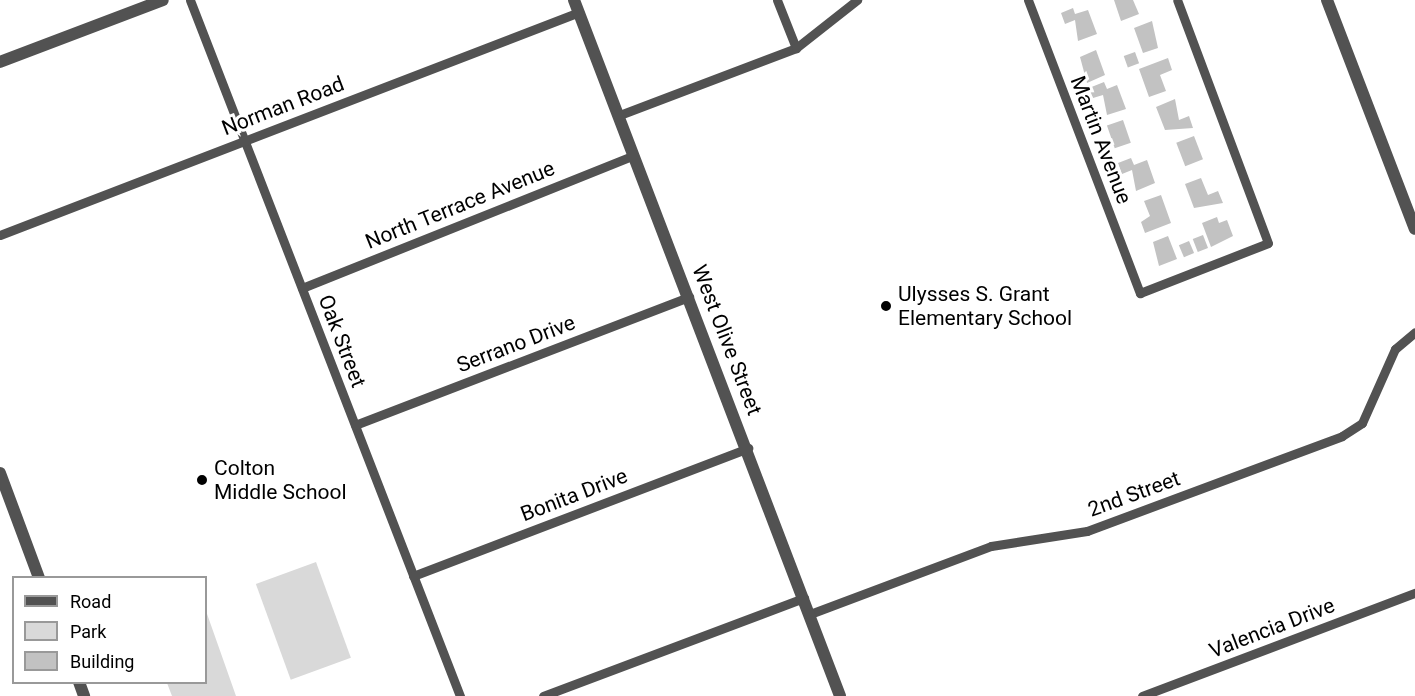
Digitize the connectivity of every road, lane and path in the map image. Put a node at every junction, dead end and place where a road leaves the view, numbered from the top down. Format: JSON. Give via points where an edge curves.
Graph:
{"nodes":[{"id":1,"x":163,"y":0,"type":"edge"},
{"id":2,"x":190,"y":0,"type":"edge"},
{"id":3,"x":574,"y":0,"type":"edge"},
{"id":4,"x":777,"y":0,"type":"edge"},
{"id":5,"x":857,"y":0,"type":"edge"},
{"id":6,"x":1028,"y":0,"type":"edge"},
{"id":7,"x":1177,"y":0,"type":"edge"},
{"id":8,"x":1328,"y":0,"type":"edge"},
{"id":9,"x":579,"y":12,"type":"junction"},
{"id":10,"x":796,"y":48,"type":"junction"},
{"id":11,"x":0,"y":62,"type":"edge"},
{"id":12,"x":617,"y":116,"type":"junction"},
{"id":13,"x":244,"y":140,"type":"junction"},
{"id":14,"x":632,"y":156,"type":"junction"},
{"id":15,"x":1415,"y":229,"type":"edge"},
{"id":16,"x":0,"y":235,"type":"edge"},
{"id":17,"x":302,"y":288,"type":"junction"},
{"id":18,"x":689,"y":297,"type":"junction"},
{"id":19,"x":1415,"y":332,"type":"edge"},
{"id":20,"x":355,"y":425,"type":"junction"},
{"id":21,"x":748,"y":448,"type":"junction"},
{"id":22,"x":0,"y":473,"type":"edge"},
{"id":23,"x":38,"y":576,"type":"edge"},
{"id":24,"x":413,"y":576,"type":"junction"},
{"id":25,"x":1415,"y":593,"type":"edge"},
{"id":26,"x":804,"y":598,"type":"junction"},
{"id":27,"x":810,"y":614,"type":"junction"},
{"id":28,"x":460,"y":696,"type":"edge"},
{"id":29,"x":543,"y":696,"type":"edge"},
{"id":30,"x":840,"y":696,"type":"edge"},
{"id":31,"x":1142,"y":696,"type":"edge"}],
"edges":[{"from":1,"to":11,"type":"street"},
{"from":2,"to":13,"type":"street","name":"Oak Street"},
{"from":3,"to":9,"type":"street","name":"West Olive Street"},
{"from":4,"to":10,"type":"street"},
{"from":5,"to":10,"type":"street"},
{"from":6,"to":7,"type":"street","name":"Martin Avenue","via":[[1140,293],[1268,243]]},
{"from":8,"to":15,"type":"street"},
{"from":9,"to":12,"type":"street","name":"West Olive Street"},
{"from":9,"to":13,"type":"street","name":"Norman Road"},
{"from":10,"to":12,"type":"street"},
{"from":12,"to":14,"type":"street","name":"West Olive Street"},
{"from":13,"to":16,"type":"street","name":"Norman Road"},
{"from":13,"to":17,"type":"street","name":"Oak Street"},
{"from":14,"to":17,"type":"street","name":"North Terrace Avenue"},
{"from":14,"to":18,"type":"street","name":"West Olive Street"},
{"from":17,"to":20,"type":"street","name":"Oak Street"},
{"from":18,"to":20,"type":"street","name":"Serrano Drive"},
{"from":18,"to":21,"type":"street","name":"West Olive Street"},
{"from":19,"to":27,"type":"street","name":"2nd Street","via":[[1395,349],[1362,423],[1342,436],[1087,531],[991,546]]},
{"from":20,"to":24,"type":"street","name":"Oak Street"},
{"from":21,"to":24,"type":"street","name":"Bonita Drive"},
{"from":21,"to":26,"type":"street","name":"West Olive Street"},
{"from":22,"to":23,"type":"street"},
{"from":24,"to":28,"type":"street","name":"Oak Street"},
{"from":25,"to":31,"type":"street","name":"Valencia Drive"},
{"from":26,"to":27,"type":"street","name":"West Olive Street"},
{"from":26,"to":29,"type":"street"},
{"from":27,"to":30,"type":"street","name":"West Olive Street"}]}
